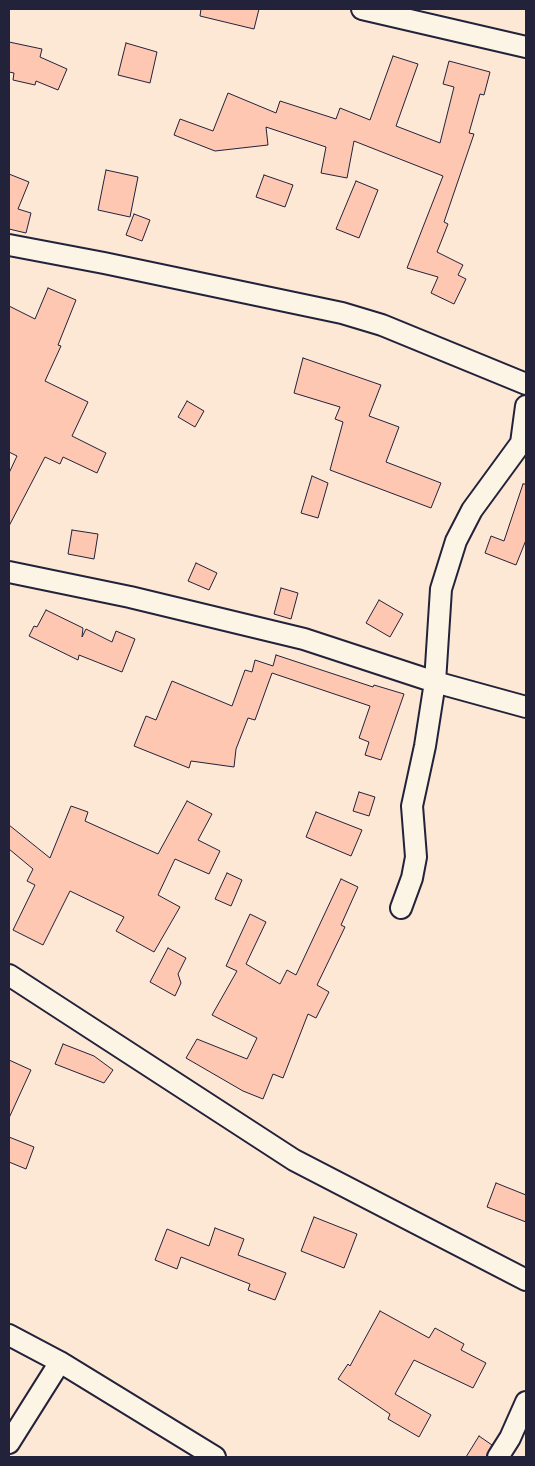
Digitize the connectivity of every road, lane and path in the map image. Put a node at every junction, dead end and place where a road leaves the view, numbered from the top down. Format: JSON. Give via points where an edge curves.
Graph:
{"nodes":[{"id":1,"x":362,"y":9,"type":"edge"},
{"id":2,"x":526,"y":47,"type":"edge"},
{"id":3,"x":9,"y":245,"type":"edge"},
{"id":4,"x":526,"y":384,"type":"edge"},
{"id":5,"x":526,"y":406,"type":"edge"},
{"id":6,"x":9,"y":572,"type":"edge"},
{"id":7,"x":434,"y":682,"type":"junction"},
{"id":8,"x":526,"y":707,"type":"edge"},
{"id":9,"x":400,"y":908,"type":"dead end"},
{"id":10,"x":9,"y":975,"type":"edge"},
{"id":11,"x":526,"y":1280,"type":"edge"},
{"id":12,"x":9,"y":1336,"type":"edge"},
{"id":13,"x":60,"y":1362,"type":"junction"},
{"id":14,"x":526,"y":1402,"type":"edge"},
{"id":15,"x":9,"y":1443,"type":"edge"},
{"id":16,"x":215,"y":1457,"type":"edge"},
{"id":17,"x":498,"y":1457,"type":"edge"}],
"edges":[{"from":1,"to":2,"type":"street"},
{"from":3,"to":4,"type":"street","via":[[342,313],[382,325]]},
{"from":5,"to":7,"type":"street","via":[[521,443],[472,510],[456,541],[441,589]]},
{"from":6,"to":7,"type":"street","via":[[304,639]]},
{"from":7,"to":8,"type":"street"},
{"from":7,"to":9,"type":"street","via":[[412,806],[416,857]]},
{"from":10,"to":11,"type":"street","via":[[294,1160]]},
{"from":12,"to":13,"type":"street"},
{"from":13,"to":15,"type":"street"},
{"from":13,"to":16,"type":"street"},
{"from":14,"to":17,"type":"street"}]}
